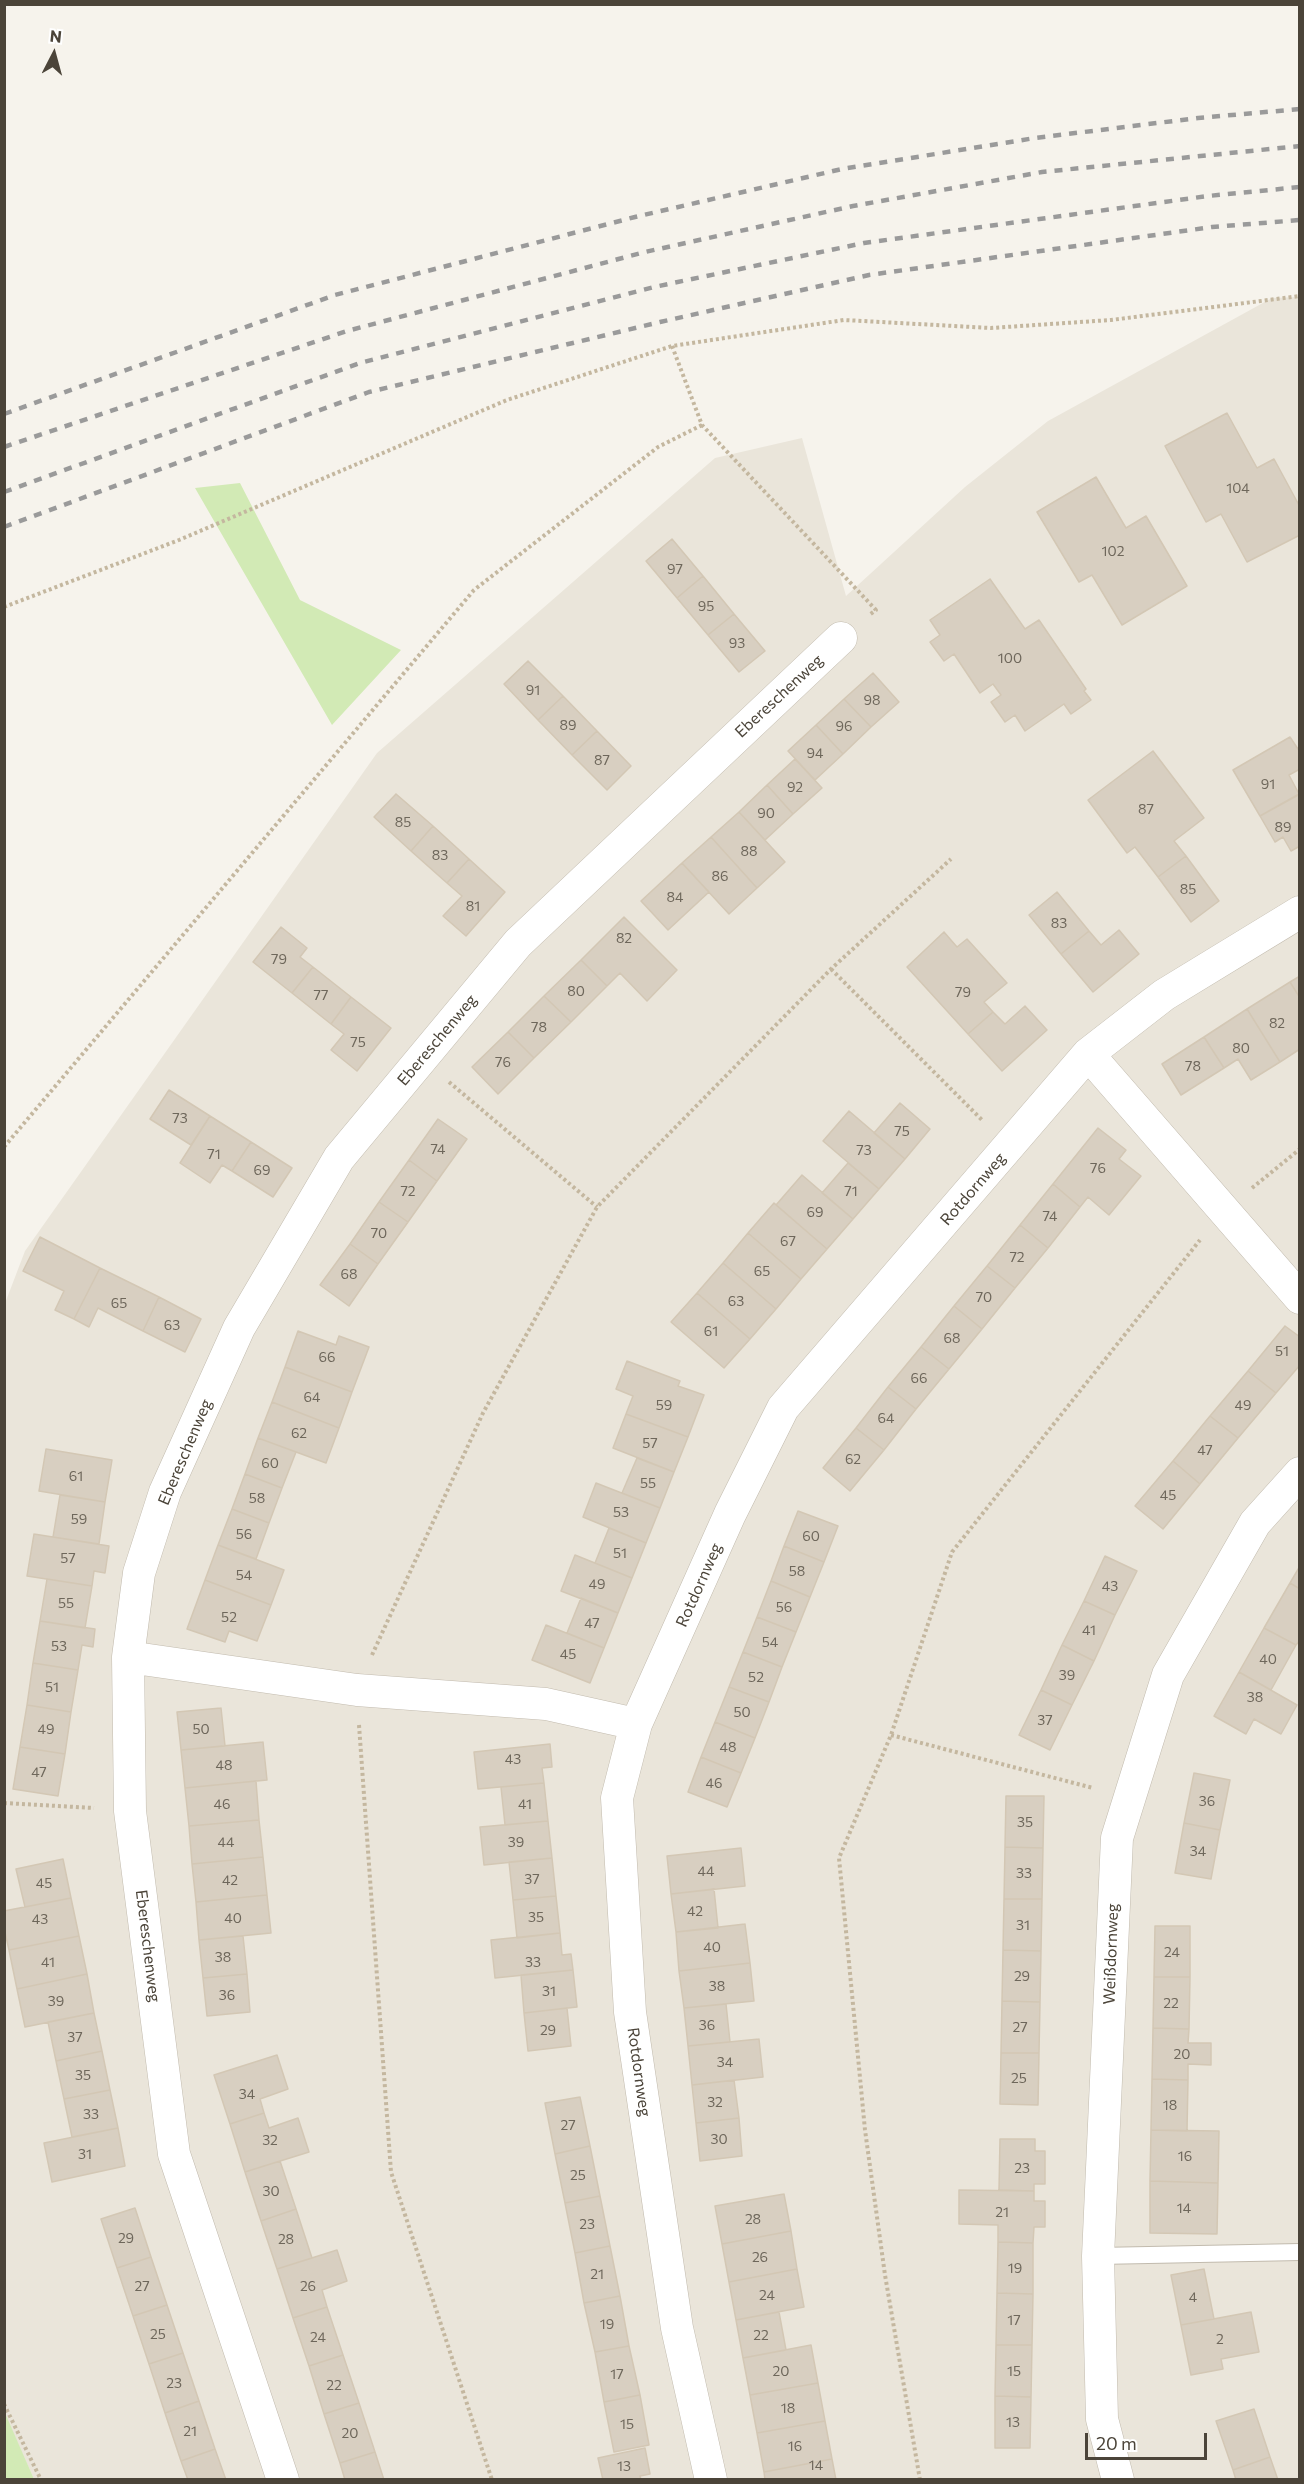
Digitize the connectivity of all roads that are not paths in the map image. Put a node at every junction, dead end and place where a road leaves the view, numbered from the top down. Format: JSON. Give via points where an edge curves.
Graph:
{"nodes":[{"id":1,"x":841,"y":638,"type":"dead end"},
{"id":2,"x":1299,"y":912,"type":"edge"},
{"id":3,"x":1088,"y":1054,"type":"junction"},
{"id":4,"x":1299,"y":1298,"type":"edge"},
{"id":5,"x":1299,"y":1473,"type":"edge"},
{"id":6,"x":128,"y":1657,"type":"junction"},
{"id":7,"x":636,"y":1724,"type":"junction"},
{"id":8,"x":1299,"y":2252,"type":"edge"},
{"id":9,"x":1098,"y":2256,"type":"junction"},
{"id":10,"x":283,"y":2480,"type":"edge"},
{"id":11,"x":711,"y":2480,"type":"edge"},
{"id":12,"x":1118,"y":2480,"type":"edge"}],
"edges":[{"from":1,"to":6,"type":"street","name":"Ebereschenweg","via":[[518,943],[339,1158],[239,1328],[165,1492],[139,1573]]},
{"from":2,"to":3,"type":"street","name":"Rotdornweg","via":[[1164,995]]},
{"from":3,"to":4,"type":"street"},
{"from":3,"to":7,"type":"street","name":"Rotdornweg","via":[[783,1408],[730,1514]]},
{"from":5,"to":9,"type":"street","name":"Weißdornweg","via":[[1255,1523],[1168,1676],[1117,1838]]},
{"from":6,"to":7,"type":"street","via":[[357,1690],[546,1704]]},
{"from":6,"to":10,"type":"street","name":"Ebereschenweg","via":[[130,1811],[174,2154]]},
{"from":7,"to":11,"type":"street","name":"Rotdornweg","via":[[617,1798],[630,2012],[677,2328]]},
{"from":8,"to":9,"type":"lane"},
{"from":9,"to":12,"type":"street","name":"Weißdornweg","via":[[1102,2419]]}]}
